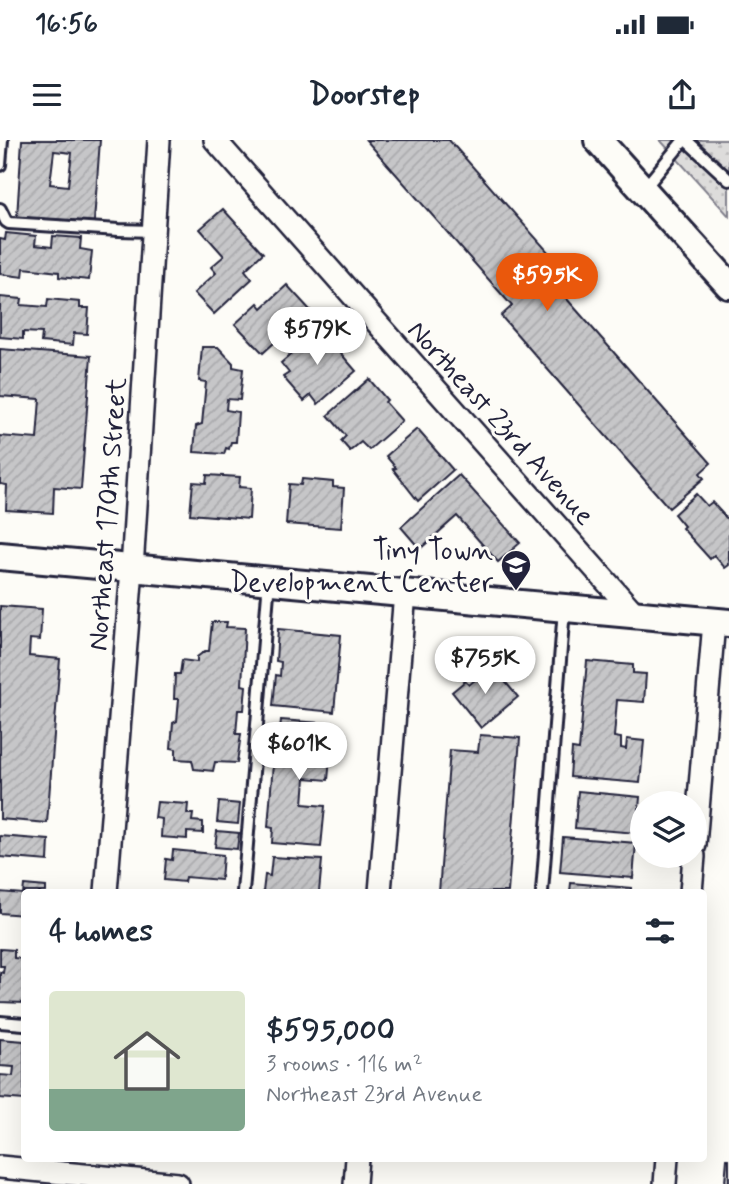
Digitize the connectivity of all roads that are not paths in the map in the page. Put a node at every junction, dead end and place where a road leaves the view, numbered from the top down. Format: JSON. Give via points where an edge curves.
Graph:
{"nodes":[{"id":1,"x":2,"y":140,"type":"edge"},
{"id":2,"x":159,"y":140,"type":"edge"},
{"id":3,"x":215,"y":140,"type":"edge"},
{"id":4,"x":598,"y":140,"type":"edge"},
{"id":5,"x":685,"y":140,"type":"edge"},
{"id":6,"x":0,"y":165,"type":"edge"},
{"id":7,"x":729,"y":180,"type":"edge"},
{"id":8,"x":643,"y":190,"type":"junction"},
{"id":9,"x":0,"y":209,"type":"edge"},
{"id":10,"x":153,"y":230,"type":"junction"},
{"id":11,"x":729,"y":285,"type":"edge"},
{"id":12,"x":0,"y":556,"type":"edge"},
{"id":13,"x":132,"y":569,"type":"junction"},
{"id":14,"x":269,"y":581,"type":"junction"},
{"id":15,"x":405,"y":593,"type":"junction"},
{"id":16,"x":564,"y":608,"type":"junction"},
{"id":17,"x":636,"y":615,"type":"junction"},
{"id":18,"x":722,"y":623,"type":"edge"},
{"id":19,"x":702,"y":791,"type":"edge"},
{"id":20,"x":693,"y":868,"type":"edge"},
{"id":21,"x":106,"y":889,"type":"edge"},
{"id":22,"x":243,"y":889,"type":"edge"},
{"id":23,"x":380,"y":889,"type":"edge"},
{"id":24,"x":542,"y":889,"type":"edge"},
{"id":25,"x":691,"y":889,"type":"edge"},
{"id":26,"x":0,"y":1022,"type":"edge"},
{"id":27,"x":21,"y":1024,"type":"edge"},
{"id":28,"x":357,"y":1162,"type":"edge"},
{"id":29,"x":667,"y":1162,"type":"edge"},
{"id":30,"x":0,"y":1167,"type":"edge"},
{"id":31,"x":83,"y":1173,"type":"edge"},
{"id":32,"x":178,"y":1184,"type":"edge"},
{"id":33,"x":355,"y":1184,"type":"edge"},
{"id":34,"x":665,"y":1184,"type":"edge"}],
"edges":[{"from":1,"to":6,"type":"lane"},
{"from":2,"to":10,"type":"street","name":"Northeast 170th Street"},
{"from":3,"to":17,"type":"street","name":"Northeast 23rd Avenue"},
{"from":4,"to":8,"type":"street"},
{"from":5,"to":7,"type":"lane"},
{"from":5,"to":8,"type":"lane"},
{"from":8,"to":11,"type":"street"},
{"from":9,"to":10,"type":"lane","via":[[9,223]]},
{"from":10,"to":13,"type":"street","name":"Northeast 170th Street"},
{"from":12,"to":13,"type":"street"},
{"from":13,"to":14,"type":"street"},
{"from":13,"to":21,"type":"street","name":"Northeast 170th Street"},
{"from":14,"to":15,"type":"street"},
{"from":14,"to":22,"type":"lane"},
{"from":15,"to":16,"type":"street"},
{"from":15,"to":23,"type":"street"},
{"from":16,"to":17,"type":"street"},
{"from":16,"to":24,"type":"lane"},
{"from":17,"to":18,"type":"street"},
{"from":18,"to":19,"type":"street"},
{"from":20,"to":25,"type":"street"},
{"from":26,"to":27,"type":"lane"},
{"from":28,"to":33,"type":"street"},
{"from":29,"to":34,"type":"street"},
{"from":30,"to":31,"type":"street"},
{"from":31,"to":32,"type":"street"}]}
